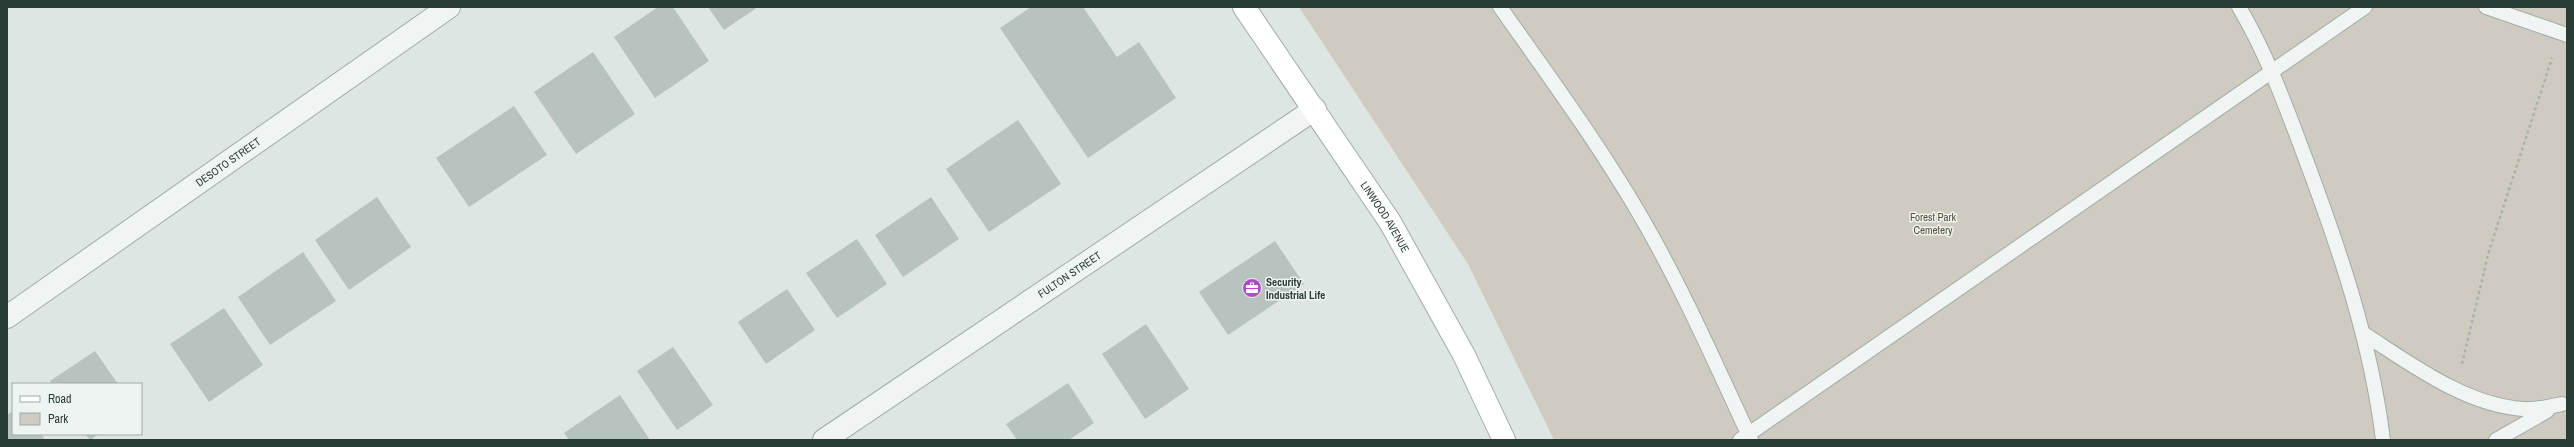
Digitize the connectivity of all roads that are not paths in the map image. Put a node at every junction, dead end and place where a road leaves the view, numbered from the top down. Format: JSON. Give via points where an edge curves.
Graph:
{"nodes":[{"id":1,"x":449,"y":7,"type":"edge"},
{"id":2,"x":1244,"y":7,"type":"edge"},
{"id":3,"x":1500,"y":7,"type":"edge"},
{"id":4,"x":2239,"y":7,"type":"edge"},
{"id":5,"x":2365,"y":7,"type":"edge"},
{"id":6,"x":2486,"y":7,"type":"edge"},
{"id":7,"x":2563,"y":34,"type":"edge"},
{"id":8,"x":2273,"y":71,"type":"junction"},
{"id":9,"x":1315,"y":109,"type":"junction"},
{"id":10,"x":7,"y":317,"type":"edge"},
{"id":11,"x":2364,"y":334,"type":"junction"},
{"id":12,"x":2565,"y":403,"type":"edge"},
{"id":13,"x":1746,"y":438,"type":"edge"},
{"id":14,"x":824,"y":440,"type":"edge"},
{"id":15,"x":1504,"y":440,"type":"edge"},
{"id":16,"x":2383,"y":440,"type":"edge"},
{"id":17,"x":2496,"y":440,"type":"edge"}],
"edges":[{"from":1,"to":10,"type":"street","name":"DESOTO STREET"},
{"from":2,"to":9,"type":"main road","name":"LINWOOD AVENUE"},
{"from":3,"to":13,"type":"lane","via":[[1593,140],[1640,215],[1672,275]]},
{"from":4,"to":8,"type":"lane"},
{"from":5,"to":8,"type":"lane"},
{"from":6,"to":7,"type":"lane"},
{"from":8,"to":11,"type":"lane","via":[[2326,214]]},
{"from":8,"to":13,"type":"lane"},
{"from":9,"to":14,"type":"street","name":"FULTON STREET"},
{"from":9,"to":15,"type":"main road","name":"LINWOOD AVENUE","via":[[1390,222],[1428,288],[1464,355]]},
{"from":11,"to":12,"type":"lane","via":[[2415,367],[2486,401],[2537,410]]},
{"from":11,"to":16,"type":"lane","via":[[2375,381]]},
{"from":12,"to":17,"type":"lane","via":[[2517,426]]}]}
